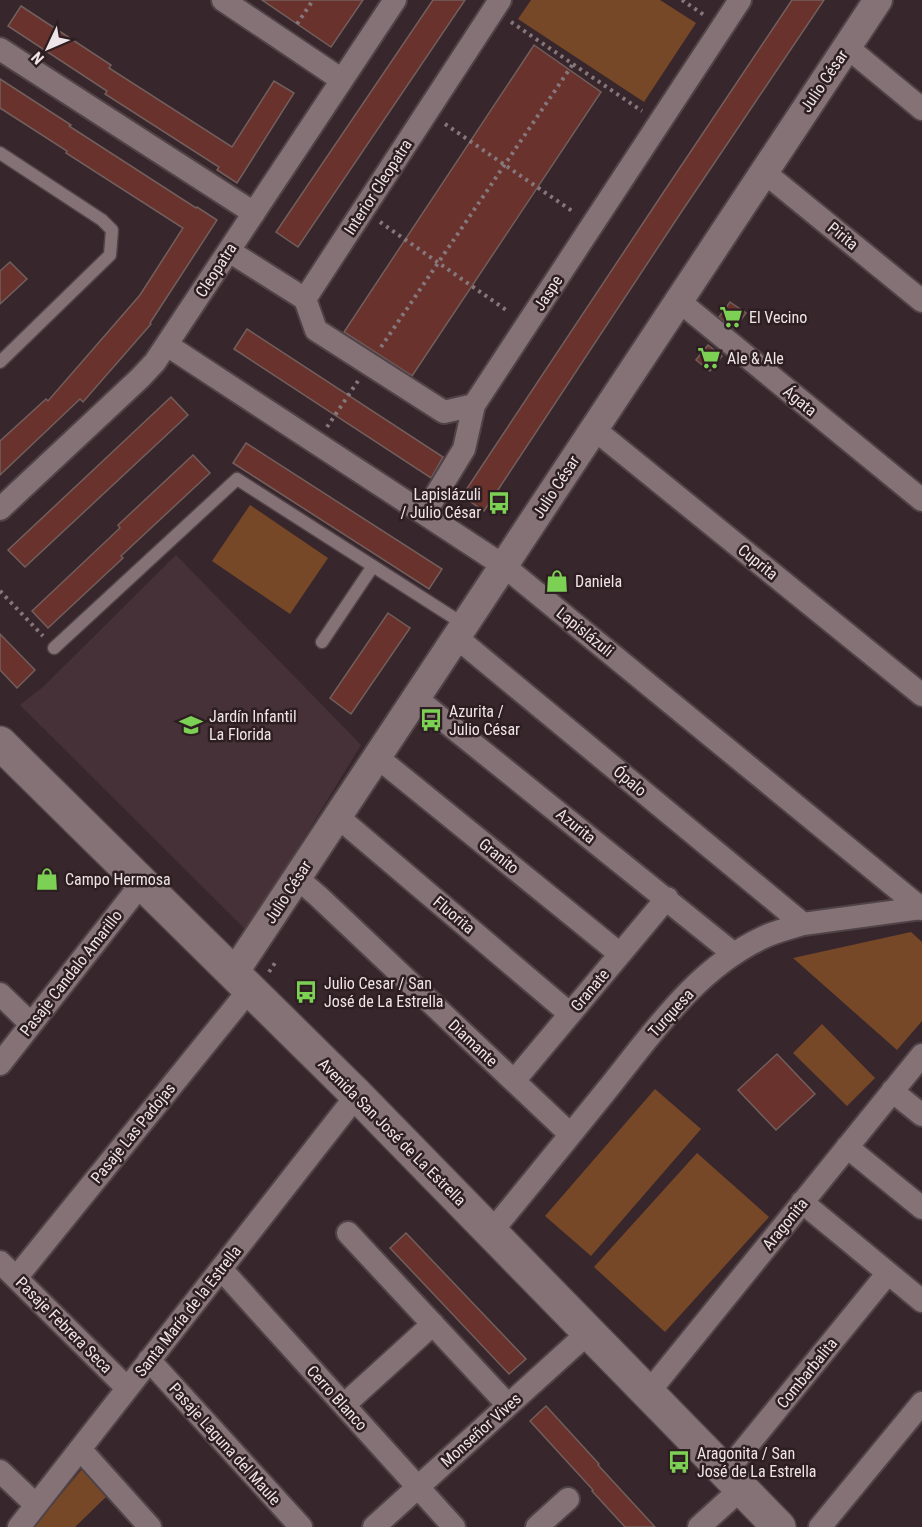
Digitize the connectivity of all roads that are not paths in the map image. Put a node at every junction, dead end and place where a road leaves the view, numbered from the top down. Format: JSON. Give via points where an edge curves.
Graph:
{"nodes":[{"id":1,"x":223,"y":0,"type":"edge"},
{"id":2,"x":395,"y":0,"type":"edge"},
{"id":3,"x":740,"y":0,"type":"edge"},
{"id":4,"x":878,"y":0,"type":"edge"},
{"id":5,"x":497,"y":5,"type":"edge"},
{"id":6,"x":847,"y":47,"type":"junction"},
{"id":7,"x":0,"y":49,"type":"edge"},
{"id":8,"x":342,"y":80,"type":"junction"},
{"id":9,"x":922,"y":109,"type":"edge"},
{"id":10,"x":0,"y":153,"type":"edge"},
{"id":11,"x":764,"y":172,"type":"junction"},
{"id":12,"x":254,"y":213,"type":"junction"},
{"id":13,"x":229,"y":251,"type":"junction"},
{"id":14,"x":305,"y":298,"type":"junction"},
{"id":15,"x":679,"y":301,"type":"junction"},
{"id":16,"x":922,"y":301,"type":"edge"},
{"id":17,"x":167,"y":345,"type":"junction"},
{"id":18,"x":0,"y":362,"type":"edge"},
{"id":19,"x":474,"y":405,"type":"junction"},
{"id":20,"x":594,"y":429,"type":"junction"},
{"id":21,"x":922,"y":500,"type":"edge"},
{"id":22,"x":0,"y":509,"type":"edge"},
{"id":23,"x":425,"y":513,"type":"junction"},
{"id":24,"x":373,"y":566,"type":"junction"},
{"id":25,"x":504,"y":566,"type":"junction"},
{"id":26,"x":460,"y":631,"type":"junction"},
{"id":27,"x":322,"y":642,"type":"dead end"},
{"id":28,"x":54,"y":648,"type":"road end"},
{"id":29,"x":922,"y":695,"type":"edge"},
{"id":30,"x":416,"y":698,"type":"junction"},
{"id":31,"x":0,"y":743,"type":"edge"},
{"id":32,"x":377,"y":757,"type":"junction"},
{"id":33,"x":338,"y":817,"type":"junction"},
{"id":34,"x":297,"y":878,"type":"junction"},
{"id":35,"x":142,"y":883,"type":"junction"},
{"id":36,"x":667,"y":898,"type":"junction"},
{"id":37,"x":922,"y":907,"type":"edge"},
{"id":38,"x":803,"y":924,"type":"junction"},
{"id":39,"x":620,"y":954,"type":"junction"},
{"id":40,"x":734,"y":954,"type":"junction"},
{"id":41,"x":242,"y":981,"type":"junction"},
{"id":42,"x":0,"y":994,"type":"edge"},
{"id":43,"x":570,"y":1014,"type":"junction"},
{"id":44,"x":31,"y":1024,"type":"junction"},
{"id":45,"x":922,"y":1055,"type":"edge"},
{"id":46,"x":0,"y":1064,"type":"edge"},
{"id":47,"x":514,"y":1081,"type":"junction"},
{"id":48,"x":892,"y":1091,"type":"junction"},
{"id":49,"x":357,"y":1095,"type":"junction"},
{"id":50,"x":922,"y":1115,"type":"edge"},
{"id":51,"x":570,"y":1134,"type":"junction"},
{"id":52,"x":847,"y":1147,"type":"junction"},
{"id":53,"x":802,"y":1202,"type":"junction"},
{"id":54,"x":922,"y":1208,"type":"edge"},
{"id":55,"x":491,"y":1232,"type":"junction"},
{"id":56,"x":348,"y":1233,"type":"dead end"},
{"id":57,"x":221,"y":1269,"type":"junction"},
{"id":58,"x":8,"y":1270,"type":"edge"},
{"id":59,"x":888,"y":1273,"type":"junction"},
{"id":60,"x":922,"y":1301,"type":"edge"},
{"id":61,"x":433,"y":1324,"type":"junction"},
{"id":62,"x":589,"y":1332,"type":"junction"},
{"id":63,"x":149,"y":1360,"type":"junction"},
{"id":64,"x":127,"y":1388,"type":"junction"},
{"id":65,"x":648,"y":1393,"type":"junction"},
{"id":66,"x":922,"y":1403,"type":"edge"},
{"id":67,"x":344,"y":1405,"type":"junction"},
{"id":68,"x":508,"y":1406,"type":"junction"},
{"id":69,"x":80,"y":1449,"type":"junction"},
{"id":70,"x":0,"y":1471,"type":"edge"},
{"id":71,"x":733,"y":1481,"type":"junction"},
{"id":72,"x":418,"y":1487,"type":"junction"},
{"id":73,"x":568,"y":1499,"type":"dead end"},
{"id":74,"x":36,"y":1505,"type":"junction"},
{"id":75,"x":19,"y":1527,"type":"edge"},
{"id":76,"x":150,"y":1527,"type":"edge"},
{"id":77,"x":301,"y":1527,"type":"edge"},
{"id":78,"x":374,"y":1527,"type":"edge"},
{"id":79,"x":454,"y":1527,"type":"edge"},
{"id":80,"x":537,"y":1527,"type":"edge"},
{"id":81,"x":699,"y":1527,"type":"edge"},
{"id":82,"x":778,"y":1527,"type":"edge"},
{"id":83,"x":820,"y":1527,"type":"edge"}],
"edges":[{"from":1,"to":8,"type":"street"},
{"from":2,"to":8,"type":"street","name":"Cleopatra"},
{"from":3,"to":19,"type":"street","name":"Jaspe"},
{"from":4,"to":6,"type":"street","name":"Julio César"},
{"from":5,"to":14,"type":"street","name":"Interior Cleopatra"},
{"from":6,"to":9,"type":"street"},
{"from":6,"to":11,"type":"street","name":"Julio César"},
{"from":7,"to":12,"type":"street"},
{"from":8,"to":12,"type":"street","name":"Cleopatra"},
{"from":10,"to":18,"type":"lane","via":[[112,230],[110,255]]},
{"from":11,"to":15,"type":"street","name":"Julio César"},
{"from":11,"to":16,"type":"street","name":"Pirita"},
{"from":12,"to":13,"type":"street","name":"Cleopatra"},
{"from":13,"to":14,"type":"street"},
{"from":13,"to":17,"type":"street","name":"Cleopatra"},
{"from":14,"to":19,"type":"street","via":[[316,330],[444,412]]},
{"from":15,"to":20,"type":"street","name":"Julio César"},
{"from":15,"to":21,"type":"street","name":"Ágata"},
{"from":17,"to":22,"type":"street","name":"Cleopatra","via":[[140,378]]},
{"from":17,"to":23,"type":"street","name":"Lapislázuli"},
{"from":19,"to":23,"type":"street","via":[[464,448]]},
{"from":20,"to":25,"type":"street","name":"Julio César"},
{"from":20,"to":29,"type":"street","name":"Cuprita"},
{"from":23,"to":25,"type":"street","name":"Lapislázuli"},
{"from":24,"to":26,"type":"lane"},
{"from":24,"to":27,"type":"lane"},
{"from":24,"to":28,"type":"lane","via":[[237,479]]},
{"from":25,"to":26,"type":"street","name":"Julio César"},
{"from":25,"to":37,"type":"street","name":"Lapislázuli"},
{"from":26,"to":30,"type":"street","name":"Julio César"},
{"from":26,"to":38,"type":"street","name":"Ópalo"},
{"from":30,"to":32,"type":"street","name":"Julio César"},
{"from":30,"to":36,"type":"street","name":"Azurita"},
{"from":31,"to":35,"type":"main road","name":"Avenida San José de La Estrella"},
{"from":32,"to":33,"type":"street","name":"Julio César"},
{"from":32,"to":39,"type":"street","name":"Granito"},
{"from":33,"to":34,"type":"street","name":"Julio César"},
{"from":33,"to":43,"type":"street","name":"Fluorita"},
{"from":34,"to":41,"type":"street","name":"Julio César"},
{"from":34,"to":47,"type":"street","name":"Diamante"},
{"from":35,"to":41,"type":"main road","name":"Avenida San José de La Estrella"},
{"from":35,"to":44,"type":"street","name":"Pasaje Candalo Amarillo"},
{"from":36,"to":39,"type":"street","name":"Granate"},
{"from":36,"to":40,"type":"street","name":"Azurita"},
{"from":37,"to":38,"type":"street","name":"Turquesa"},
{"from":38,"to":40,"type":"street","name":"Turquesa","via":[[766,936]]},
{"from":39,"to":43,"type":"street","name":"Granate"},
{"from":40,"to":51,"type":"street","name":"Turquesa","via":[[688,992]]},
{"from":41,"to":49,"type":"main road","name":"Avenida San José de La Estrella"},
{"from":41,"to":58,"type":"street","name":"Pasaje Las Padojas"},
{"from":42,"to":44,"type":"street"},
{"from":43,"to":47,"type":"street","name":"Granate"},
{"from":44,"to":46,"type":"street","name":"Pasaje Candalo Amarillo"},
{"from":45,"to":48,"type":"street","name":"Aragonita"},
{"from":47,"to":51,"type":"street","name":"Diamante"},
{"from":48,"to":50,"type":"street"},
{"from":48,"to":52,"type":"street","name":"Aragonita"},
{"from":49,"to":55,"type":"main road","name":"Avenida San José de La Estrella"},
{"from":49,"to":57,"type":"street","name":"Santa María de la Estrella"},
{"from":51,"to":55,"type":"street","name":"Turquesa"},
{"from":52,"to":53,"type":"street","name":"Aragonita"},
{"from":52,"to":54,"type":"street"},
{"from":53,"to":59,"type":"street"},
{"from":53,"to":65,"type":"street","name":"Aragonita"},
{"from":55,"to":62,"type":"main road","name":"Avenida San José de La Estrella"},
{"from":56,"to":61,"type":"street"},
{"from":57,"to":63,"type":"street","name":"Santa María de la Estrella"},
{"from":57,"to":67,"type":"street","name":"Cerro Blanco"},
{"from":58,"to":64,"type":"street","name":"Pasaje Febrera Seca"},
{"from":59,"to":60,"type":"street"},
{"from":59,"to":71,"type":"street","name":"Combarbalita"},
{"from":61,"to":67,"type":"street"},
{"from":61,"to":68,"type":"street"},
{"from":62,"to":65,"type":"main road","name":"Avenida San José de La Estrella"},
{"from":62,"to":68,"type":"street","name":"Monseñor Vives"},
{"from":63,"to":64,"type":"street","name":"Santa María de la Estrella"},
{"from":63,"to":77,"type":"street","name":"Pasaje Laguna del Maule"},
{"from":64,"to":69,"type":"street","name":"Santa María de la Estrella"},
{"from":65,"to":71,"type":"main road","name":"Avenida San José de La Estrella"},
{"from":66,"to":83,"type":"street"},
{"from":67,"to":72,"type":"street","name":"Cerro Blanco"},
{"from":68,"to":72,"type":"street","name":"Monseñor Vives"},
{"from":69,"to":74,"type":"street","name":"Santa María de la Estrella"},
{"from":69,"to":76,"type":"street"},
{"from":70,"to":74,"type":"street"},
{"from":71,"to":81,"type":"street","name":"Combarbalita"},
{"from":71,"to":82,"type":"main road","name":"Avenida San José de La Estrella"},
{"from":72,"to":78,"type":"street","name":"Monseñor Vives"},
{"from":72,"to":79,"type":"street","name":"Cerro Blanco"},
{"from":73,"to":80,"type":"street"},
{"from":74,"to":75,"type":"street","name":"Santa María de la Estrella"}]}
